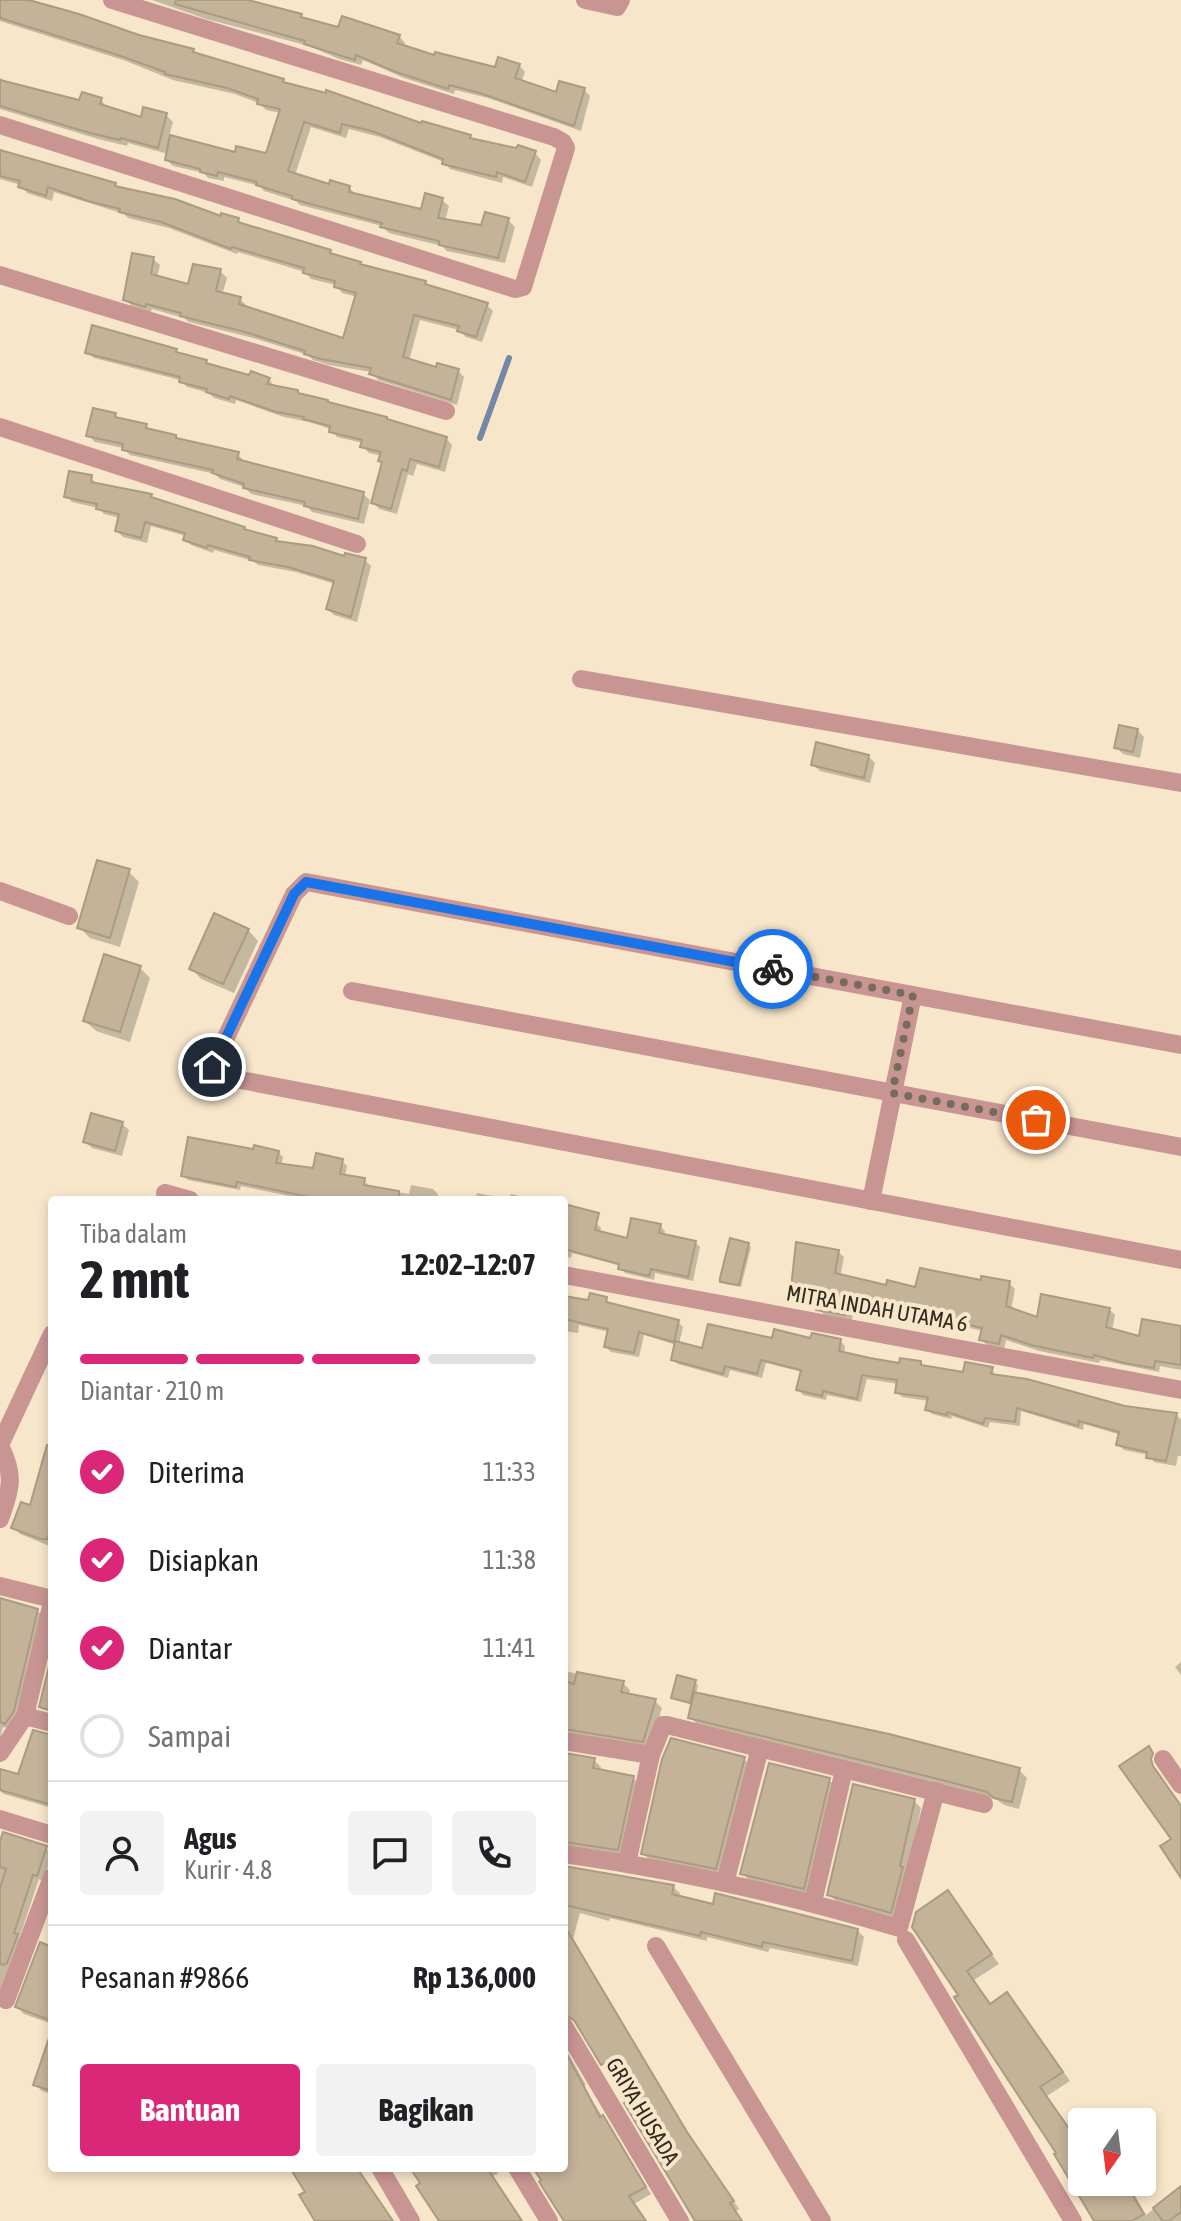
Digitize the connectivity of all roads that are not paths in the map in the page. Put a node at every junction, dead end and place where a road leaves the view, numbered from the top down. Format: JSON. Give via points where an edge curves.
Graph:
{"nodes":[{"id":1,"x":112,"y":0,"type":"edge"},
{"id":2,"x":585,"y":0,"type":"edge"},
{"id":3,"x":621,"y":0,"type":"edge"},
{"id":4,"x":0,"y":125,"type":"edge"},
{"id":5,"x":0,"y":275,"type":"edge"},
{"id":6,"x":446,"y":411,"type":"dead end"},
{"id":7,"x":0,"y":427,"type":"edge"},
{"id":8,"x":357,"y":544,"type":"dead end"},
{"id":9,"x":581,"y":679,"type":"dead end"},
{"id":10,"x":1181,"y":783,"type":"edge"},
{"id":11,"x":0,"y":891,"type":"edge"},
{"id":12,"x":69,"y":916,"type":"dead end"},
{"id":13,"x":352,"y":991,"type":"dead end"},
{"id":14,"x":913,"y":995,"type":"junction"},
{"id":15,"x":1181,"y":1045,"type":"edge"},
{"id":16,"x":892,"y":1093,"type":"junction"},
{"id":17,"x":1181,"y":1147,"type":"edge"},
{"id":18,"x":165,"y":1193,"type":"dead end"},
{"id":19,"x":176,"y":1196,"type":"edge"},
{"id":20,"x":871,"y":1201,"type":"junction"},
{"id":21,"x":1181,"y":1260,"type":"edge"},
{"id":22,"x":568,"y":1276,"type":"edge"},
{"id":23,"x":48,"y":1343,"type":"edge"},
{"id":24,"x":1181,"y":1390,"type":"edge"},
{"id":25,"x":1,"y":1448,"type":"edge"},
{"id":26,"x":0,"y":1519,"type":"edge"},
{"id":27,"x":0,"y":1586,"type":"edge"},
{"id":28,"x":48,"y":1599,"type":"edge"},
{"id":29,"x":48,"y":1617,"type":"edge"},
{"id":30,"x":25,"y":1716,"type":"junction"},
{"id":31,"x":48,"y":1722,"type":"edge"},
{"id":32,"x":568,"y":1742,"type":"edge"},
{"id":33,"x":760,"y":1748,"type":"junction"},
{"id":34,"x":0,"y":1753,"type":"edge"},
{"id":35,"x":651,"y":1755,"type":"junction"},
{"id":36,"x":1163,"y":1759,"type":"dead end"},
{"id":37,"x":844,"y":1770,"type":"junction"},
{"id":38,"x":1181,"y":1785,"type":"edge"},
{"id":39,"x":936,"y":1791,"type":"junction"},
{"id":40,"x":984,"y":1804,"type":"dead end"},
{"id":41,"x":0,"y":1819,"type":"edge"},
{"id":42,"x":48,"y":1834,"type":"edge"},
{"id":43,"x":568,"y":1855,"type":"edge"},
{"id":44,"x":627,"y":1863,"type":"junction"},
{"id":45,"x":725,"y":1883,"type":"junction"},
{"id":46,"x":48,"y":1888,"type":"edge"},
{"id":47,"x":813,"y":1902,"type":"junction"},
{"id":48,"x":906,"y":1940,"type":"dead end"},
{"id":49,"x":656,"y":1946,"type":"dead end"},
{"id":50,"x":6,"y":2000,"type":"dead end"},
{"id":51,"x":568,"y":2033,"type":"edge"},
{"id":52,"x":382,"y":2172,"type":"edge"},
{"id":53,"x":519,"y":2172,"type":"edge"},
{"id":54,"x":675,"y":2219,"type":"edge"},
{"id":55,"x":411,"y":2221,"type":"edge"},
{"id":56,"x":549,"y":2221,"type":"edge"},
{"id":57,"x":822,"y":2221,"type":"edge"},
{"id":58,"x":1073,"y":2221,"type":"edge"}],
"edges":[{"from":1,"to":4,"type":"street","via":[[563,142],[566,148],[523,287],[515,289]]},
{"from":2,"to":3,"type":"street","via":[[617,7]]},
{"from":5,"to":6,"type":"street"},
{"from":7,"to":8,"type":"street"},
{"from":9,"to":10,"type":"street"},
{"from":11,"to":12,"type":"street"},
{"from":13,"to":16,"type":"street"},
{"from":14,"to":15,"type":"street"},
{"from":14,"to":16,"type":"street"},
{"from":14,"to":20,"type":"street","via":[[306,882],[294,894],[212,1067],[220,1076]]},
{"from":16,"to":17,"type":"street"},
{"from":16,"to":20,"type":"street"},
{"from":18,"to":19,"type":"street"},
{"from":20,"to":21,"type":"street"},
{"from":22,"to":24,"type":"street","name":"MITRA INDAH UTAMA 6"},
{"from":23,"to":25,"type":"street"},
{"from":25,"to":26,"type":"street","via":[[12,1474]]},
{"from":27,"to":28,"type":"street"},
{"from":29,"to":30,"type":"street"},
{"from":30,"to":31,"type":"street"},
{"from":30,"to":34,"type":"street"},
{"from":32,"to":35,"type":"street"},
{"from":33,"to":35,"type":"street","via":[[663,1725]]},
{"from":33,"to":37,"type":"street"},
{"from":33,"to":45,"type":"street"},
{"from":35,"to":44,"type":"street"},
{"from":36,"to":38,"type":"street"},
{"from":37,"to":39,"type":"street"},
{"from":37,"to":47,"type":"street"},
{"from":39,"to":40,"type":"street"},
{"from":39,"to":47,"type":"street","via":[[899,1928]]},
{"from":41,"to":42,"type":"street"},
{"from":43,"to":44,"type":"street"},
{"from":44,"to":45,"type":"street"},
{"from":45,"to":47,"type":"street"},
{"from":46,"to":50,"type":"street"},
{"from":48,"to":58,"type":"street"},
{"from":49,"to":57,"type":"street"},
{"from":51,"to":54,"type":"street","name":"GRIYA HUSADA"},
{"from":52,"to":55,"type":"street"},
{"from":53,"to":56,"type":"street"}]}
